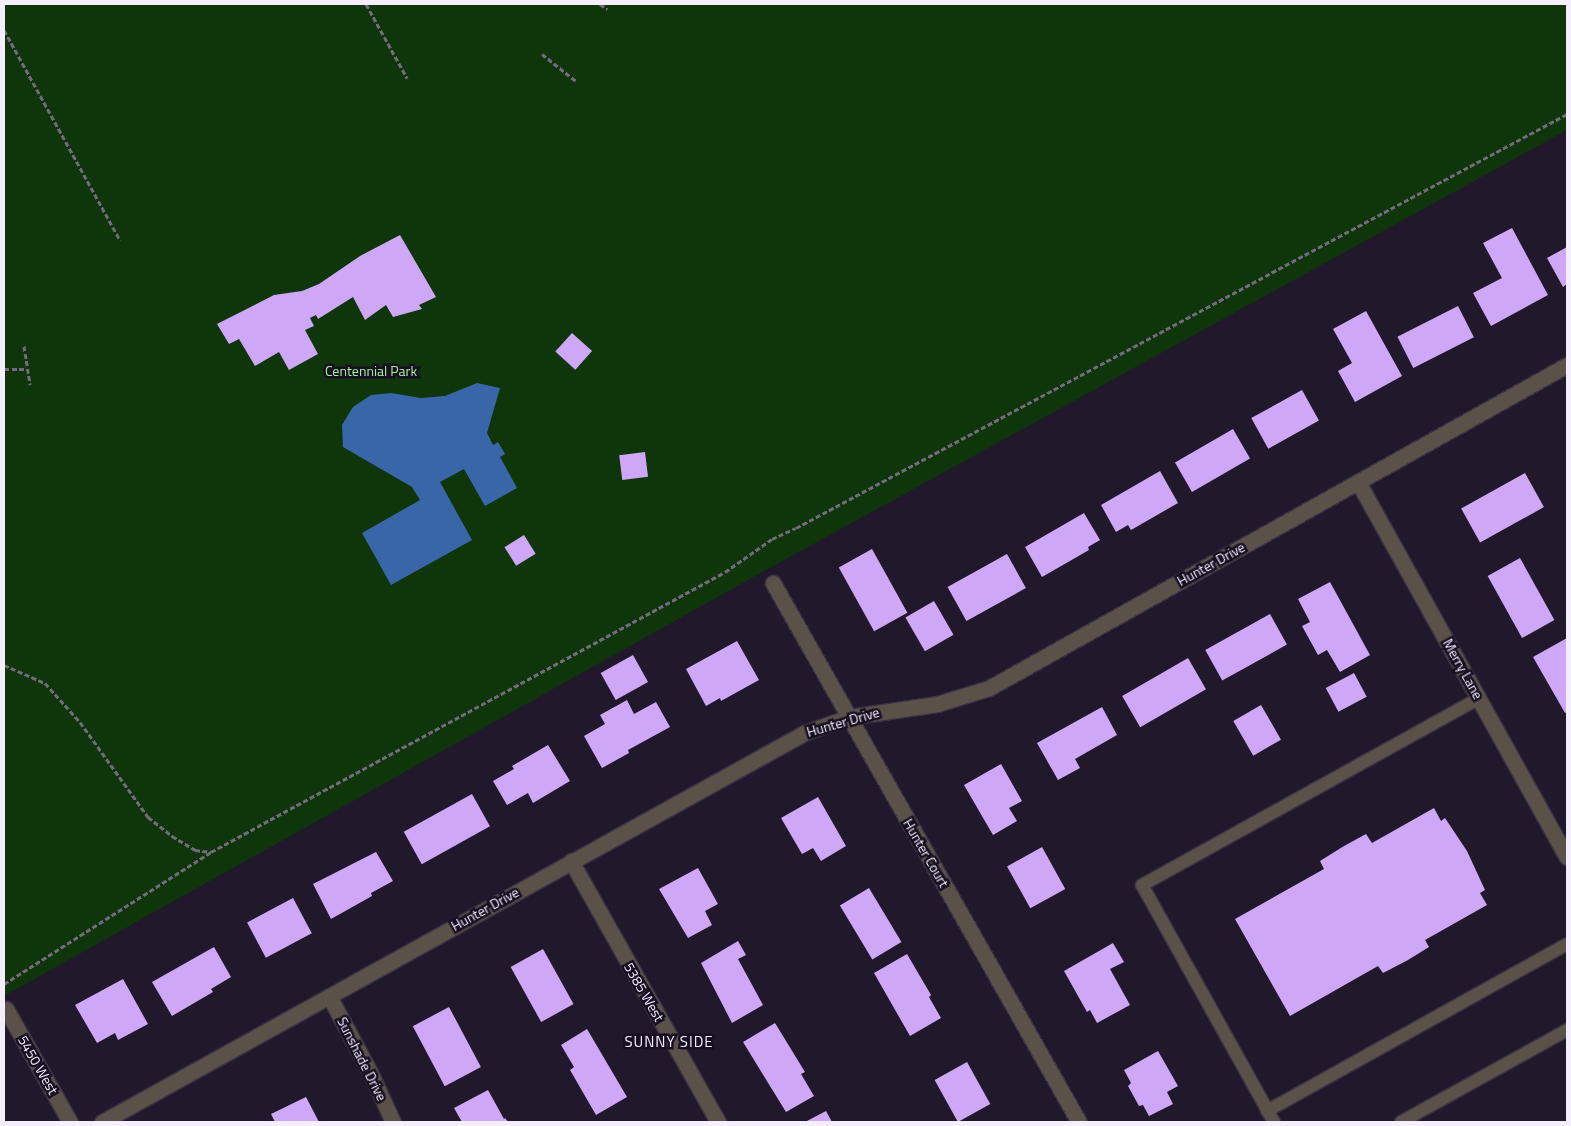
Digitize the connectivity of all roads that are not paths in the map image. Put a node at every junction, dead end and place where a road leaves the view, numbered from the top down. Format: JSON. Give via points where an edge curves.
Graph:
{"nodes":[{"id":1,"x":1567,"y":365,"type":"edge"},
{"id":2,"x":1358,"y":482,"type":"junction"},
{"id":3,"x":773,"y":583,"type":"dead end"},
{"id":4,"x":1479,"y":698,"type":"junction"},
{"id":5,"x":850,"y":717,"type":"junction"},
{"id":6,"x":1567,"y":857,"type":"edge"},
{"id":7,"x":571,"y":861,"type":"junction"},
{"id":8,"x":1567,"y":944,"type":"edge"},
{"id":9,"x":329,"y":996,"type":"junction"},
{"id":10,"x":6,"y":1009,"type":"dead end"},
{"id":11,"x":1567,"y":1030,"type":"edge"},
{"id":12,"x":1270,"y":1117,"type":"edge"},
{"id":13,"x":70,"y":1122,"type":"edge"},
{"id":14,"x":102,"y":1122,"type":"edge"},
{"id":15,"x":393,"y":1122,"type":"edge"},
{"id":16,"x":718,"y":1122,"type":"edge"},
{"id":17,"x":1079,"y":1122,"type":"edge"},
{"id":18,"x":1401,"y":1122,"type":"edge"}],
"edges":[{"from":1,"to":2,"type":"street","name":"Hunter Drive"},
{"from":2,"to":4,"type":"street","name":"Merry Lane"},
{"from":2,"to":5,"type":"street","name":"Hunter Drive","via":[[989,688],[937,704]]},
{"from":3,"to":5,"type":"street","name":"Hunter Court"},
{"from":4,"to":6,"type":"street","name":"Merry Lane"},
{"from":4,"to":12,"type":"lane","via":[[1142,885]]},
{"from":5,"to":7,"type":"street","name":"Hunter Drive","via":[[804,733]]},
{"from":5,"to":17,"type":"street","name":"Hunter Court"},
{"from":7,"to":9,"type":"street","name":"Hunter Drive"},
{"from":7,"to":16,"type":"street","name":"5385 West"},
{"from":8,"to":12,"type":"lane"},
{"from":9,"to":14,"type":"street","name":"Hunter Drive"},
{"from":9,"to":15,"type":"street","name":"Sunshade Drive"},
{"from":10,"to":13,"type":"street","name":"5450 West"},
{"from":11,"to":18,"type":"lane"}]}
